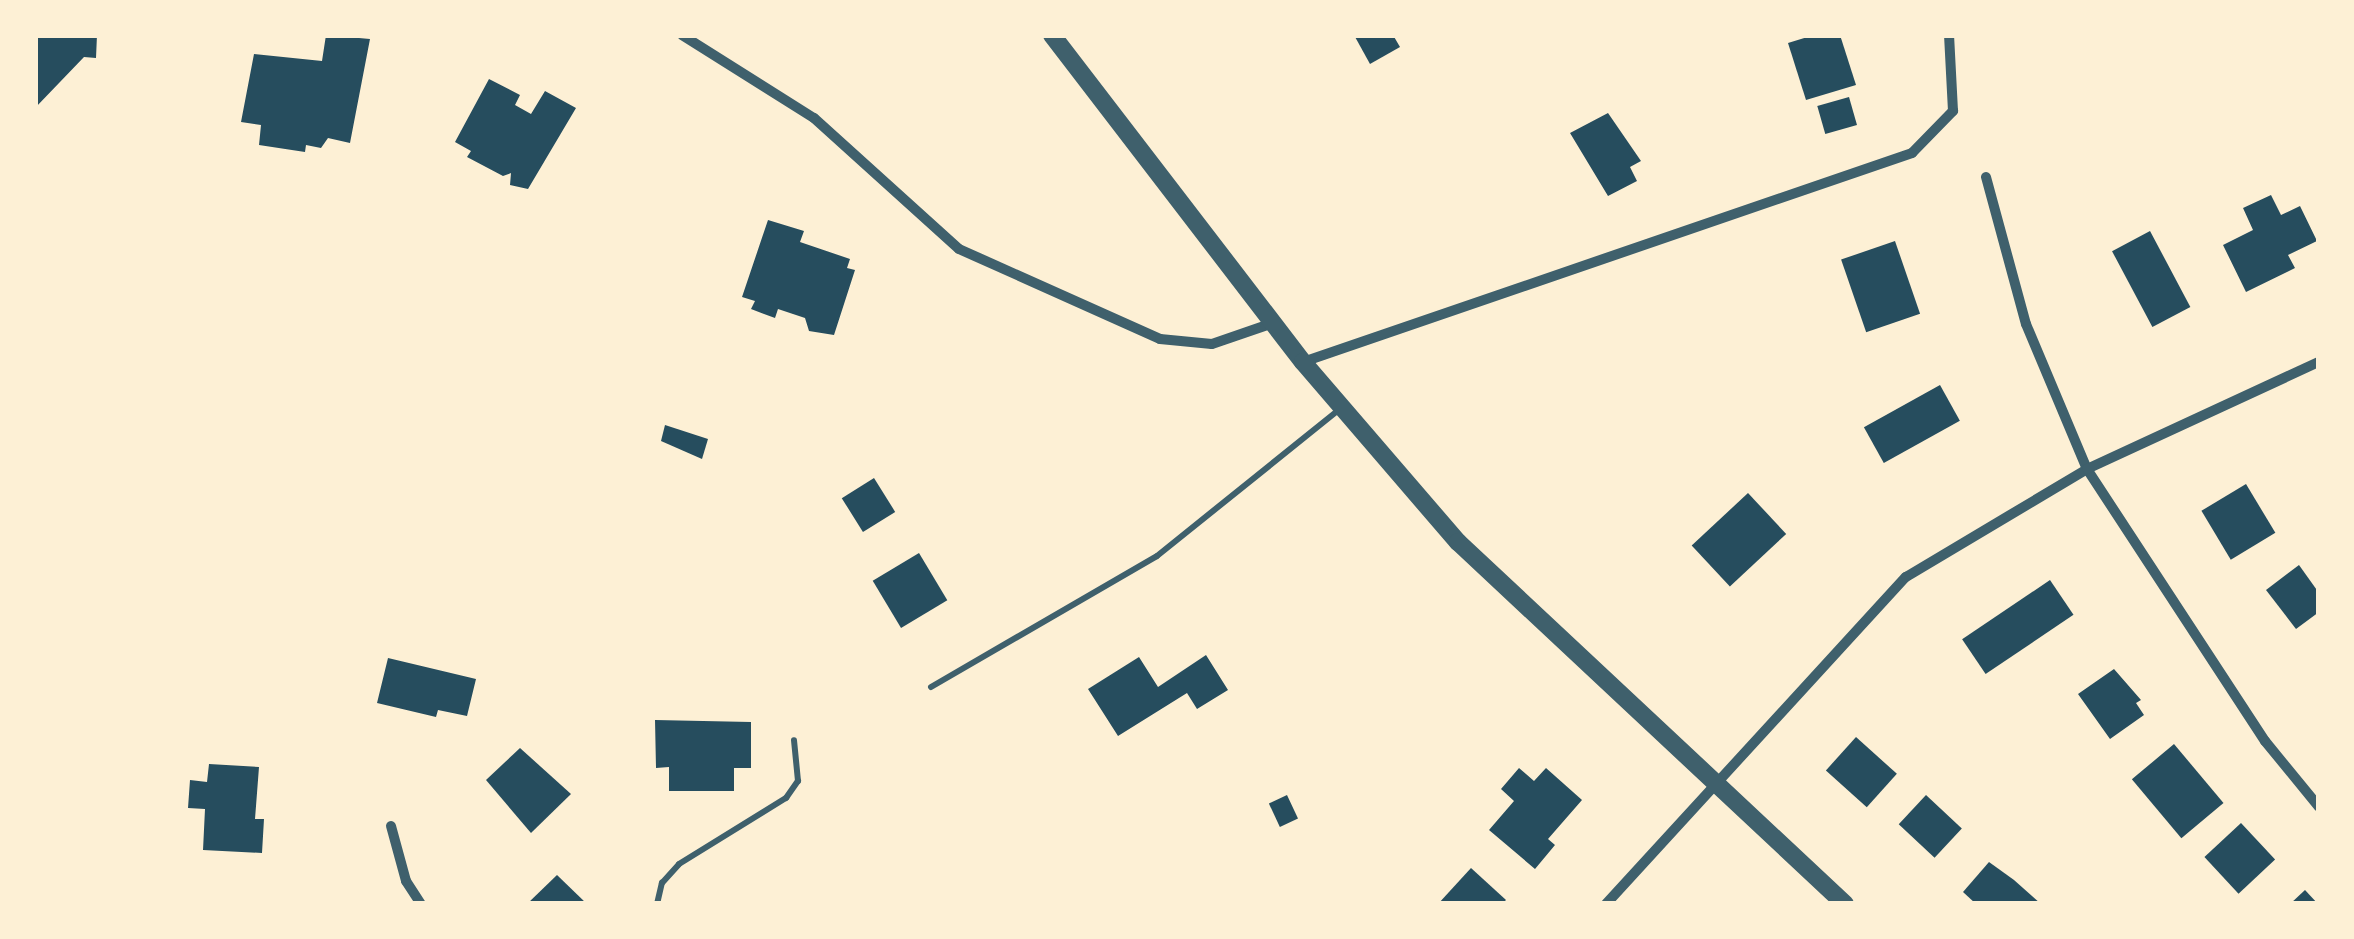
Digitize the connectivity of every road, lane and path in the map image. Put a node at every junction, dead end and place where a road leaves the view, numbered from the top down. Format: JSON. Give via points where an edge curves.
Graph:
{"nodes":[{"id":1,"x":682,"y":35,"type":"edge"},
{"id":2,"x":1052,"y":35,"type":"edge"},
{"id":3,"x":1949,"y":35,"type":"edge"},
{"id":4,"x":1986,"y":177,"type":"dead end"},
{"id":5,"x":1273,"y":324,"type":"junction"},
{"id":6,"x":1303,"y":362,"type":"junction"},
{"id":7,"x":2319,"y":362,"type":"edge"},
{"id":8,"x":1340,"y":408,"type":"junction"},
{"id":9,"x":2087,"y":469,"type":"junction"},
{"id":10,"x":931,"y":687,"type":"dead end"},
{"id":11,"x":794,"y":740,"type":"dead end"},
{"id":12,"x":1713,"y":786,"type":"junction"},
{"id":13,"x":2319,"y":807,"type":"edge"},
{"id":14,"x":391,"y":826,"type":"dead end"},
{"id":15,"x":420,"y":904,"type":"edge"},
{"id":16,"x":657,"y":904,"type":"edge"},
{"id":17,"x":1606,"y":904,"type":"edge"},
{"id":18,"x":1844,"y":904,"type":"edge"}],
"edges":[{"from":1,"to":5,"type":"street","via":[[814,118],[959,249],[1160,339],[1212,344]]},
{"from":2,"to":5,"type":"street"},
{"from":3,"to":6,"type":"street","via":[[1953,111],[1912,153]]},
{"from":4,"to":9,"type":"street","via":[[2026,324]]},
{"from":5,"to":6,"type":"street"},
{"from":6,"to":8,"type":"street"},
{"from":7,"to":9,"type":"street"},
{"from":8,"to":10,"type":"lane","via":[[1157,556]]},
{"from":8,"to":12,"type":"street","via":[[1481,565]]},
{"from":9,"to":12,"type":"street","via":[[1906,577]]},
{"from":9,"to":13,"type":"street","via":[[2255,726]]},
{"from":11,"to":16,"type":"lane","via":[[798,781],[786,798],[679,864],[662,883]]},
{"from":12,"to":17,"type":"street"},
{"from":12,"to":18,"type":"street"},
{"from":14,"to":15,"type":"street","via":[[406,881]]}]}
